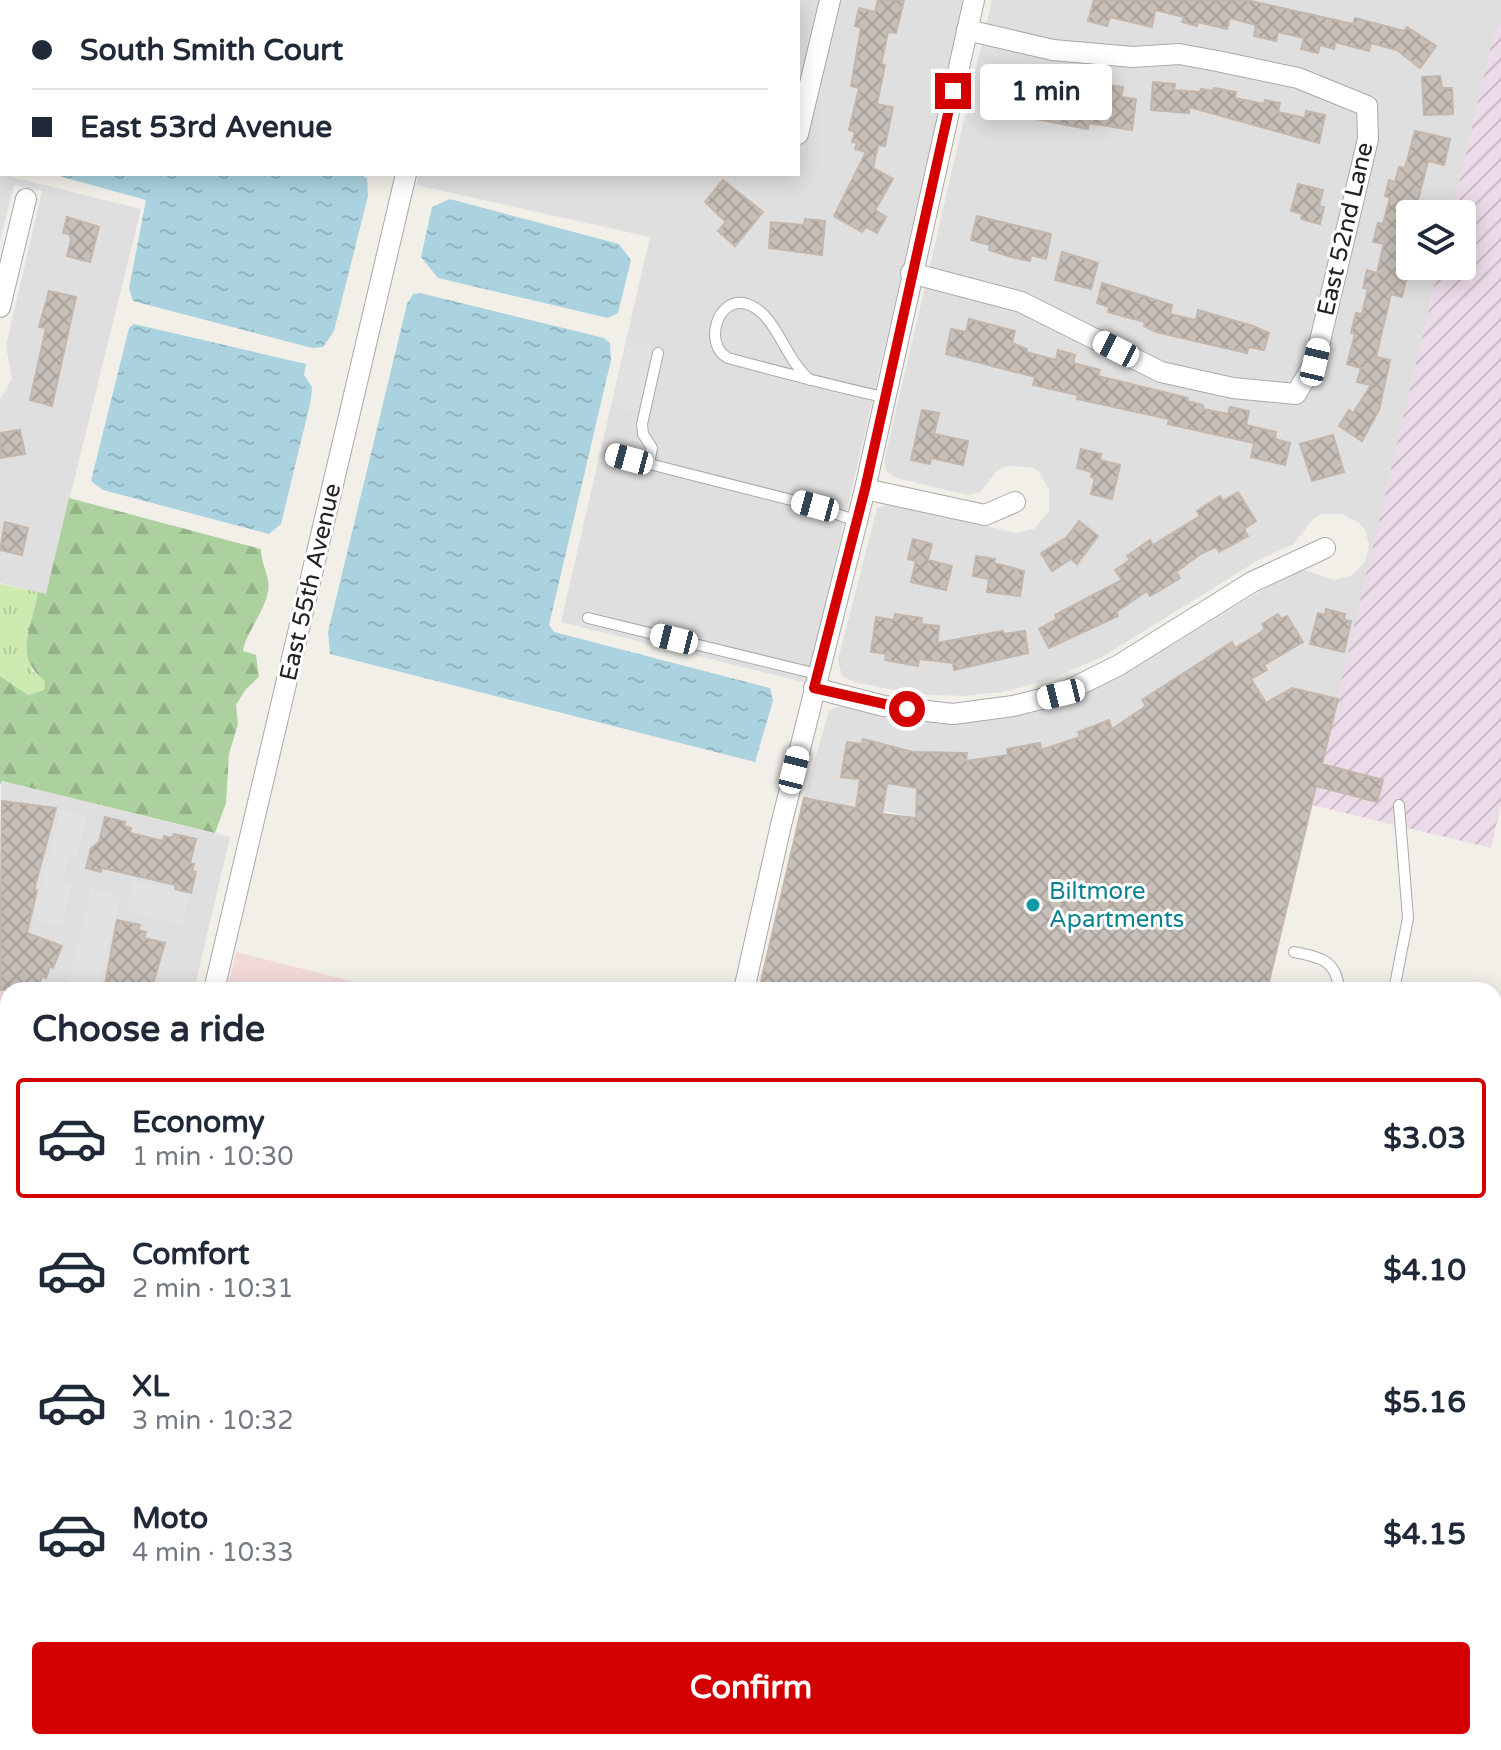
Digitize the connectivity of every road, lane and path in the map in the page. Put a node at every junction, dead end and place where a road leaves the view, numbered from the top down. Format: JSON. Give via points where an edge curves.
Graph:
{"nodes":[{"id":1,"x":830,"y":0,"type":"edge"},
{"id":2,"x":974,"y":0,"type":"edge"},
{"id":3,"x":967,"y":30,"type":"junction"},
{"id":4,"x":800,"y":126,"type":"edge"},
{"id":5,"x":406,"y":176,"type":"edge"},
{"id":6,"x":26,"y":199,"type":"dead end"},
{"id":7,"x":911,"y":273,"type":"junction"},
{"id":8,"x":3,"y":278,"type":"edge"},
{"id":9,"x":0,"y":307,"type":"edge"},
{"id":10,"x":658,"y":353,"type":"dead end"},
{"id":11,"x":810,"y":380,"type":"junction"},
{"id":12,"x":884,"y":397,"type":"junction"},
{"id":13,"x":610,"y":454,"type":"dead end"},
{"id":14,"x":649,"y":463,"type":"junction"},
{"id":15,"x":865,"y":489,"type":"junction"},
{"id":16,"x":1015,"y":502,"type":"dead end"},
{"id":17,"x":856,"y":521,"type":"junction"},
{"id":18,"x":1325,"y":548,"type":"dead end"},
{"id":19,"x":588,"y":618,"type":"dead end"},
{"id":20,"x":815,"y":681,"type":"junction"},
{"id":21,"x":1399,"y":805,"type":"dead end"},
{"id":22,"x":1294,"y":952,"type":"dead end"},
{"id":23,"x":216,"y":982,"type":"edge"},
{"id":24,"x":746,"y":982,"type":"edge"},
{"id":25,"x":1339,"y":982,"type":"edge"},
{"id":26,"x":1396,"y":982,"type":"edge"}],
"edges":[{"from":1,"to":4,"type":"street"},
{"from":2,"to":3,"type":"street"},
{"from":3,"to":7,"type":"street"},
{"from":3,"to":7,"type":"street","name":"East 52nd Lane","via":[[1053,50],[1133,57],[1179,54],[1298,78],[1367,106],[1368,139],[1315,362],[1296,394],[1233,388],[1161,372],[1021,302]]},
{"from":5,"to":23,"type":"street","name":"East 55th Avenue"},
{"from":6,"to":8,"type":"street"},
{"from":7,"to":12,"type":"street"},
{"from":8,"to":9,"type":"street"},
{"from":10,"to":14,"type":"lane","via":[[642,424],[652,448]]},
{"from":11,"to":11,"type":"lane","via":[[719,354],[714,344],[722,313],[738,303],[764,314],[794,366]]},
{"from":11,"to":12,"type":"lane"},
{"from":12,"to":15,"type":"street"},
{"from":13,"to":14,"type":"lane"},
{"from":14,"to":17,"type":"lane"},
{"from":15,"to":16,"type":"street","via":[[985,515]]},
{"from":15,"to":17,"type":"street"},
{"from":17,"to":20,"type":"street"},
{"from":18,"to":20,"type":"street","via":[[1252,582],[1119,665],[1061,694],[953,714],[884,706]]},
{"from":19,"to":20,"type":"lane"},
{"from":20,"to":24,"type":"street"},
{"from":21,"to":26,"type":"lane","via":[[1408,918]]},
{"from":22,"to":25,"type":"lane","via":[[1325,958]]}]}
